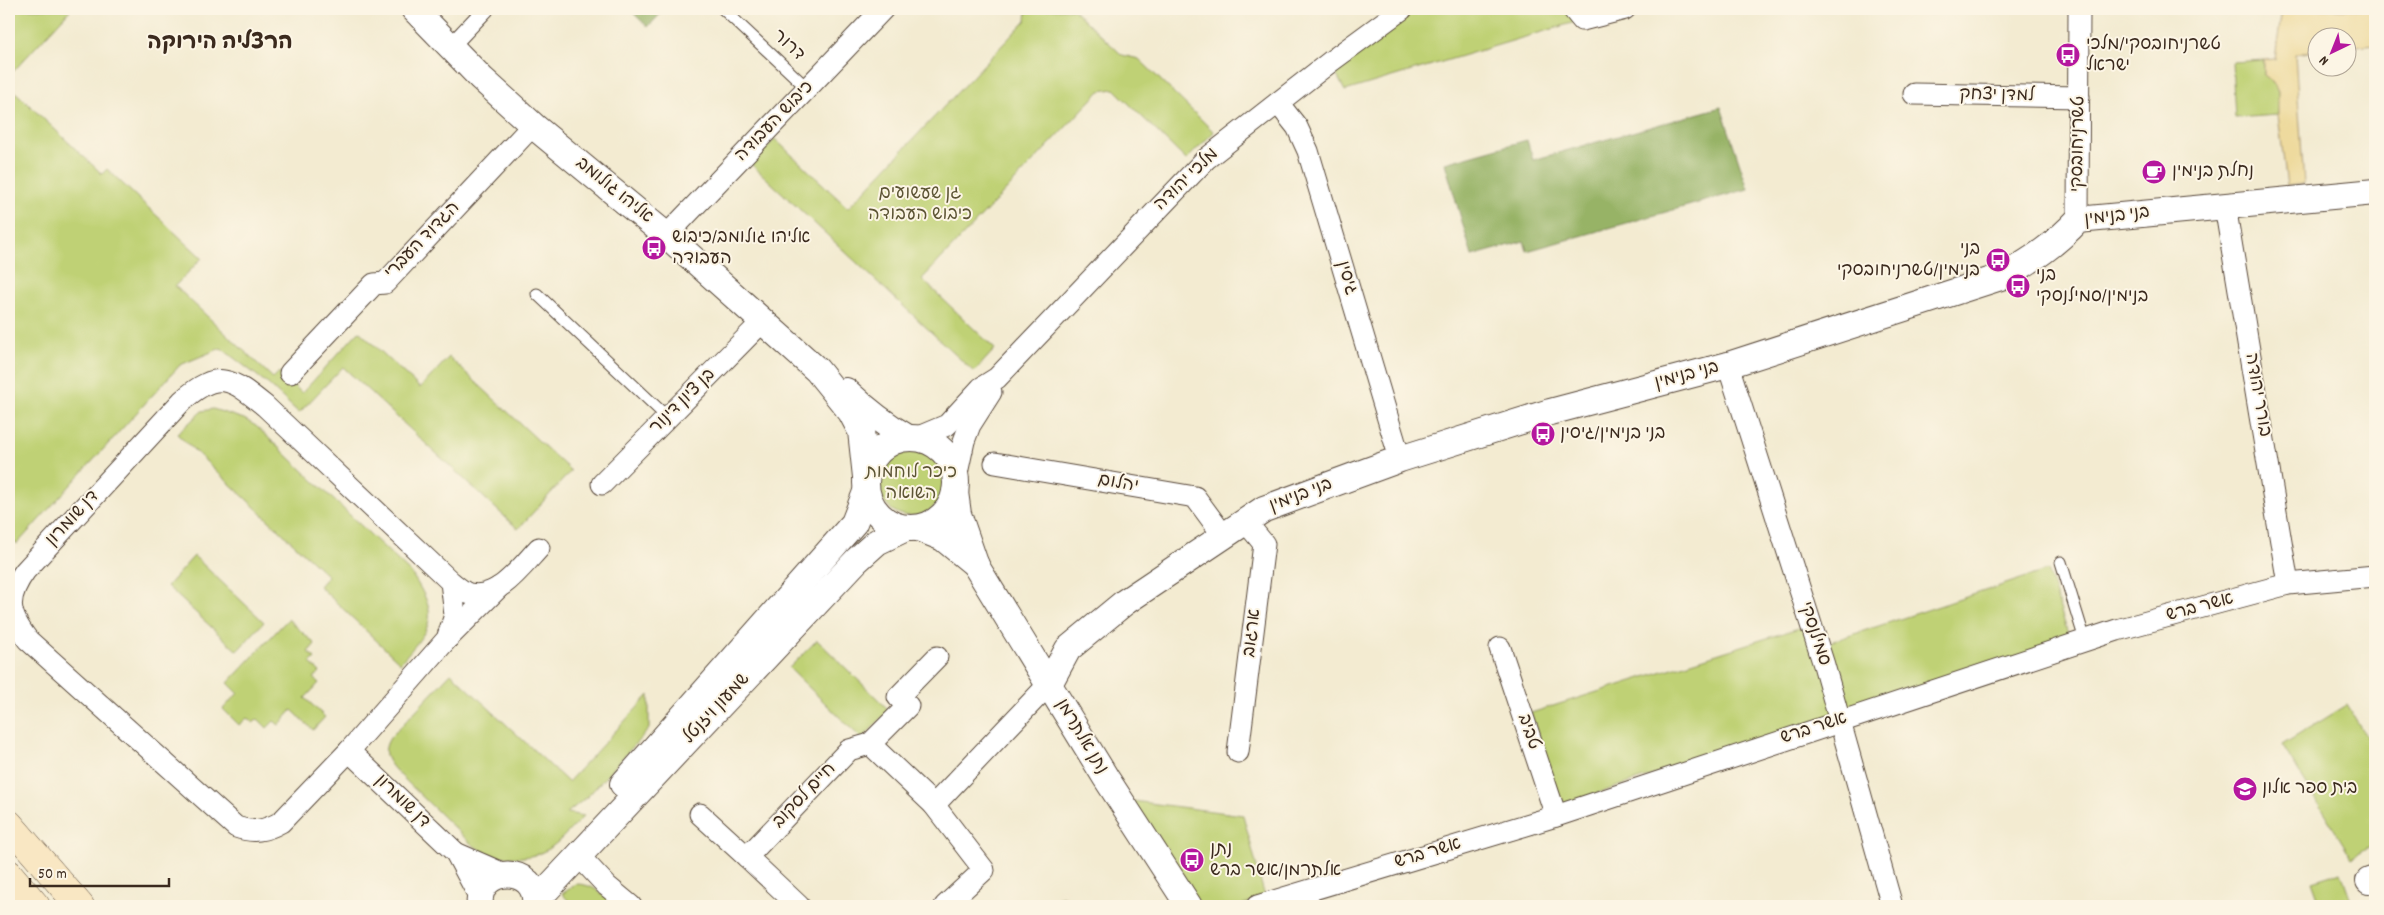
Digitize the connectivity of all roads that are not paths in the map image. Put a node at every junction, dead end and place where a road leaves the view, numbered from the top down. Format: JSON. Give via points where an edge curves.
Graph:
{"nodes":[{"id":1,"x":414,"y":9,"type":"edge"},
{"id":2,"x":486,"y":9,"type":"edge"},
{"id":3,"x":723,"y":9,"type":"edge"},
{"id":4,"x":882,"y":9,"type":"edge"},
{"id":5,"x":1402,"y":9,"type":"edge"},
{"id":6,"x":1625,"y":9,"type":"edge"},
{"id":7,"x":2079,"y":9,"type":"edge"},
{"id":8,"x":1578,"y":15,"type":"edge"},
{"id":9,"x":451,"y":46,"type":"junction"},
{"id":10,"x":808,"y":88,"type":"junction"},
{"id":11,"x":1914,"y":94,"type":"dead end"},
{"id":12,"x":2079,"y":97,"type":"junction"},
{"id":13,"x":1278,"y":103,"type":"junction"},
{"id":14,"x":533,"y":125,"type":"junction"},
{"id":15,"x":2375,"y":192,"type":"edge"},
{"id":16,"x":2225,"y":206,"type":"junction"},
{"id":17,"x":2078,"y":220,"type":"junction"},
{"id":18,"x":667,"y":236,"type":"junction"},
{"id":19,"x":537,"y":294,"type":"dead end"},
{"id":20,"x":764,"y":320,"type":"junction"},
{"id":21,"x":1728,"y":365,"type":"junction"},
{"id":22,"x":817,"y":370,"type":"junction"},
{"id":23,"x":290,"y":373,"type":"dead end"},
{"id":24,"x":997,"y":378,"type":"junction"},
{"id":25,"x":668,"y":418,"type":"junction"},
{"id":26,"x":912,"y":438,"type":"junction"},
{"id":27,"x":1400,"y":459,"type":"junction"},
{"id":28,"x":995,"y":463,"type":"dead end"},
{"id":29,"x":602,"y":484,"type":"dead end"},
{"id":30,"x":866,"y":485,"type":"junction"},
{"id":31,"x":955,"y":485,"type":"junction"},
{"id":32,"x":1245,"y":521,"type":"junction"},
{"id":33,"x":912,"y":528,"type":"junction"},
{"id":34,"x":1223,"y":535,"type":"junction"},
{"id":35,"x":539,"y":548,"type":"dead end"},
{"id":36,"x":2061,"y":562,"type":"dead end"},
{"id":37,"x":976,"y":566,"type":"junction"},
{"id":38,"x":2375,"y":576,"type":"edge"},
{"id":39,"x":450,"y":582,"type":"junction"},
{"id":40,"x":2288,"y":584,"type":"junction"},
{"id":41,"x":500,"y":586,"type":"junction"},
{"id":42,"x":447,"y":639,"type":"junction"},
{"id":43,"x":2085,"y":640,"type":"junction"},
{"id":44,"x":1500,"y":648,"type":"dead end"},
{"id":45,"x":937,"y":657,"type":"dead end"},
{"id":46,"x":1049,"y":684,"type":"junction"},
{"id":47,"x":1840,"y":720,"type":"junction"},
{"id":48,"x":870,"y":744,"type":"junction"},
{"id":49,"x":349,"y":751,"type":"junction"},
{"id":50,"x":1238,"y":752,"type":"dead end"},
{"id":51,"x":934,"y":806,"type":"junction"},
{"id":52,"x":700,"y":814,"type":"dead end"},
{"id":53,"x":1556,"y":816,"type":"junction"},
{"id":54,"x":9,"y":824,"type":"edge"},
{"id":55,"x":604,"y":830,"type":"junction"},
{"id":56,"x":456,"y":854,"type":"junction"},
{"id":57,"x":579,"y":856,"type":"junction"},
{"id":58,"x":747,"y":857,"type":"junction"},
{"id":59,"x":9,"y":874,"type":"edge"},
{"id":60,"x":504,"y":874,"type":"junction"},
{"id":61,"x":607,"y":886,"type":"junction"},
{"id":62,"x":534,"y":898,"type":"edge"},
{"id":63,"x":480,"y":902,"type":"edge"},
{"id":64,"x":36,"y":906,"type":"edge"},
{"id":65,"x":80,"y":906,"type":"edge"},
{"id":66,"x":631,"y":906,"type":"edge"},
{"id":67,"x":799,"y":906,"type":"edge"},
{"id":68,"x":945,"y":906,"type":"edge"},
{"id":69,"x":1189,"y":906,"type":"edge"},
{"id":70,"x":1257,"y":906,"type":"edge"},
{"id":71,"x":1892,"y":906,"type":"edge"}],
"edges":[{"from":1,"to":9,"type":"street","name":"אליהו גולומב"},
{"from":2,"to":9,"type":"street"},
{"from":3,"to":10,"type":"lane","name":"דרור"},
{"from":4,"to":10,"type":"street","name":"כיבוש העבודה"},
{"from":5,"to":13,"type":"street","name":"מלכי יהודה"},
{"from":6,"to":8,"type":"street"},
{"from":7,"to":12,"type":"street","name":"טשרניחובסקי"},
{"from":9,"to":14,"type":"street","name":"אליהו גולומב"},
{"from":10,"to":18,"type":"street","name":"כיבוש העבודה"},
{"from":11,"to":12,"type":"street","name":"למדן יצחק"},
{"from":12,"to":17,"type":"street","name":"טשרניחובסקי"},
{"from":13,"to":24,"type":"street","name":"מלכי יהודה","via":[[1206,159]]},
{"from":13,"to":27,"type":"street","name":"גיסין","via":[[1297,127],[1308,151]]},
{"from":14,"to":18,"type":"street","name":"אליהו גולומב"},
{"from":14,"to":23,"type":"street","name":"הגדוד העברי","via":[[385,282],[374,284]]},
{"from":15,"to":16,"type":"street","name":"בני בנימין"},
{"from":16,"to":17,"type":"street","name":"בני בנימין"},
{"from":16,"to":40,"type":"street","name":"בורר יהודה"},
{"from":17,"to":21,"type":"street","name":"בני בנימין","via":[[2060,240],[2034,260],[2004,276]]},
{"from":18,"to":20,"type":"street","name":"אליהו גולומב"},
{"from":19,"to":25,"type":"lane"},
{"from":20,"to":22,"type":"street","name":"אליהו גולומב"},
{"from":20,"to":25,"type":"street","name":"בן ציון דינור"},
{"from":21,"to":27,"type":"street","name":"בני בנימין","via":[[1550,412]]},
{"from":21,"to":47,"type":"street","name":"סמילנסקי"},
{"from":22,"to":26,"type":"street","name":"אליהו גולומב","via":[[835,380],[892,429]]},
{"from":22,"to":30,"type":"street","name":"אליהו גולומב","via":[[851,412],[861,431]]},
{"from":24,"to":26,"type":"street","name":"מלכי יהודה","via":[[981,388],[947,425]]},
{"from":24,"to":31,"type":"street","name":"מלכי יהודה","via":[[970,425]]},
{"from":25,"to":29,"type":"street","name":"בן ציון דינור"},
{"from":26,"to":30,"type":"street","via":[[888,443],[877,452],[869,464]]},
{"from":26,"to":31,"type":"street","via":[[929,442],[941,450],[948,458]]},
{"from":27,"to":32,"type":"street","name":"בני בנימין","via":[[1264,509]]},
{"from":28,"to":34,"type":"street","name":"יהלום","via":[[1195,497]]},
{"from":30,"to":33,"type":"street","via":[[871,505],[881,517],[895,525]]},
{"from":30,"to":62,"type":"street","name":"שמעון ויזנטל","via":[[854,522]]},
{"from":31,"to":33,"type":"street","via":[[950,506],[940,517],[930,524]]},
{"from":31,"to":37,"type":"street","name":"נתן אלתרמן","via":[[958,514]]},
{"from":32,"to":34,"type":"street","name":"בני בנימין"},
{"from":32,"to":50,"type":"street","name":"ארגוב","via":[[1264,544]]},
{"from":33,"to":37,"type":"street","name":"נתן אלתרמן","via":[[943,538]]},
{"from":33,"to":55,"type":"street","name":"שמעון ויזנטל","via":[[877,542],[857,560]]},
{"from":34,"to":46,"type":"street","name":"בני בנימין","via":[[1125,602],[1068,649]]},
{"from":35,"to":41,"type":"street","name":"דן שומרון"},
{"from":36,"to":43,"type":"lane"},
{"from":37,"to":46,"type":"street","name":"נתן אלתרמן"},
{"from":38,"to":40,"type":"street","name":"אשר ברש"},
{"from":39,"to":41,"type":"street","via":[[469,594],[484,594]]},
{"from":39,"to":42,"type":"street","name":"דן שומרון","via":[[455,614]]},
{"from":39,"to":49,"type":"street","name":"דן שומרון","via":[[265,406],[239,384],[222,380],[197,388],[182,401],[15,585],[11,612],[28,640],[236,826],[261,830],[281,822]]},
{"from":40,"to":43,"type":"street","name":"אשר ברש"},
{"from":41,"to":42,"type":"street","name":"דן שומרון"},
{"from":42,"to":49,"type":"street","name":"דן שומרון"},
{"from":43,"to":47,"type":"street","name":"אשר ברש"},
{"from":44,"to":53,"type":"street","name":"טביב"},
{"from":45,"to":48,"type":"street","name":"חיים לסקוב","via":[[898,696],[908,706]]},
{"from":46,"to":51,"type":"street"},
{"from":46,"to":69,"type":"street","name":"נתן אלתרמן"},
{"from":47,"to":53,"type":"street","name":"אשר ברש"},
{"from":47,"to":71,"type":"street","name":"סמילנסקי"},
{"from":48,"to":51,"type":"street"},
{"from":48,"to":58,"type":"street","name":"חיים לסקוב","via":[[849,750]]},
{"from":49,"to":56,"type":"street","name":"דן שומרון"},
{"from":51,"to":68,"type":"street","via":[[984,870]]},
{"from":52,"to":58,"type":"street"},
{"from":53,"to":70,"type":"street","name":"אשר ברש"},
{"from":54,"to":65,"type":"main road"},
{"from":55,"to":57,"type":"street","name":"שמעון ויזנטל"},
{"from":55,"to":61,"type":"street","via":[[599,863]]},
{"from":56,"to":60,"type":"street","name":"דן שומרון"},
{"from":56,"to":63,"type":"street","name":"דן שומרון"},
{"from":57,"to":61,"type":"street"},
{"from":57,"to":62,"type":"street","name":"שמעון ויזנטל"},
{"from":58,"to":67,"type":"street"},
{"from":59,"to":64,"type":"main road"},
{"from":60,"to":62,"type":"street","via":[[519,876]]},
{"from":60,"to":63,"type":"street","via":[[488,882]]},
{"from":61,"to":66,"type":"street"}]}
